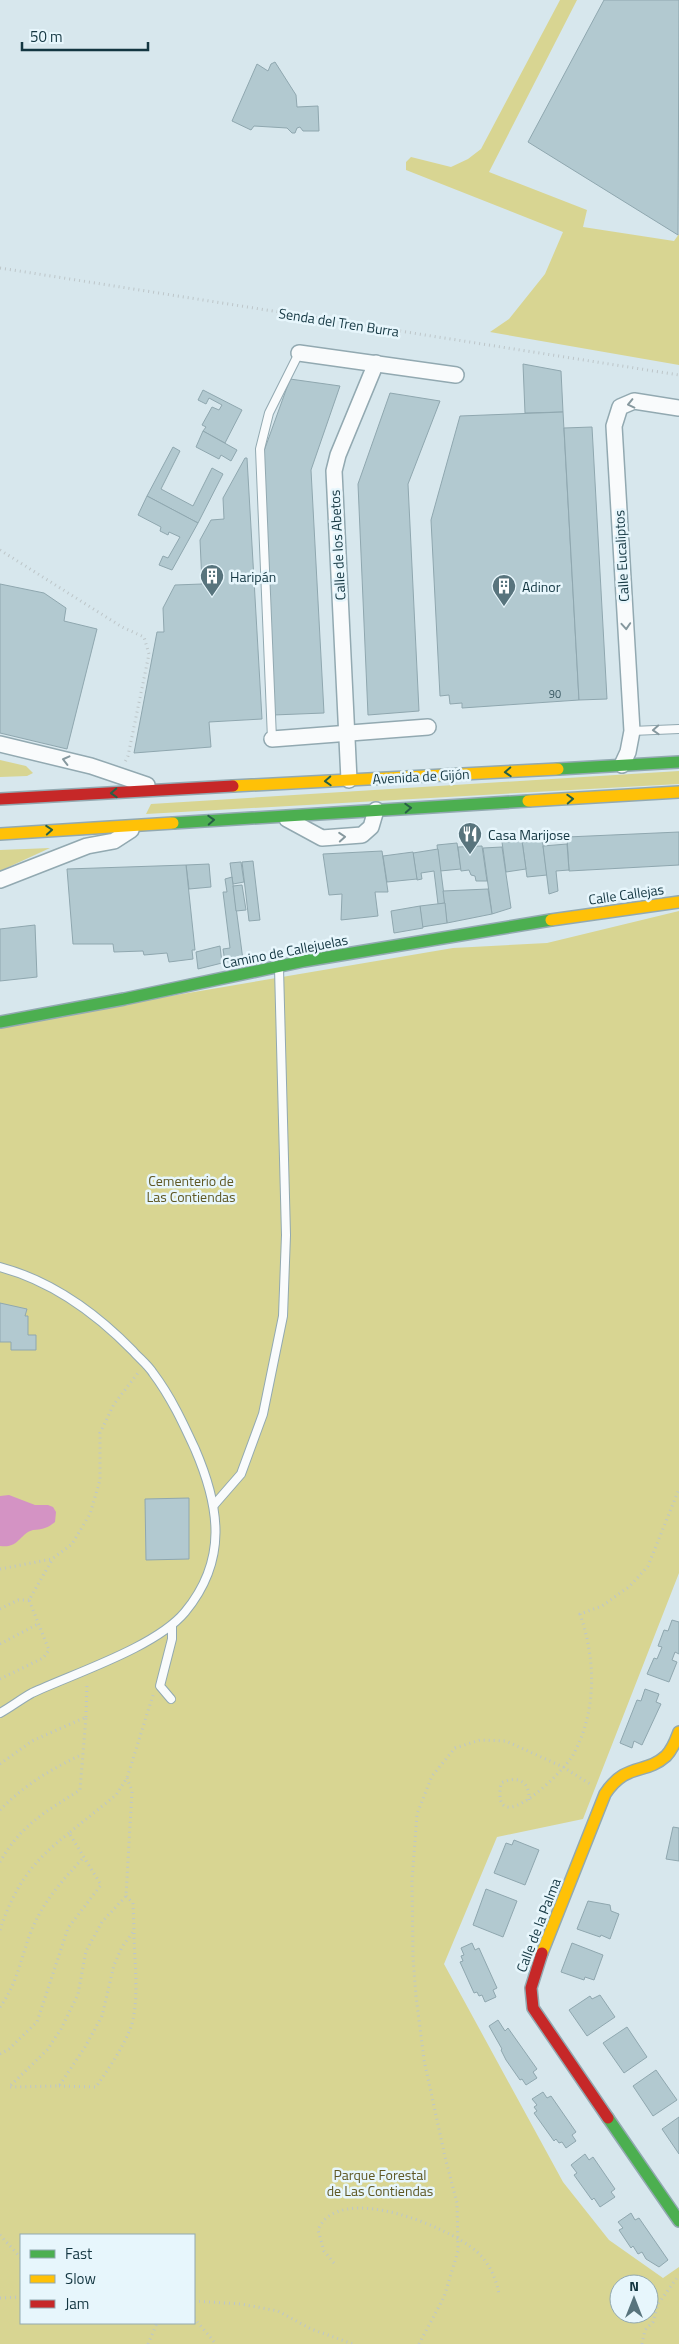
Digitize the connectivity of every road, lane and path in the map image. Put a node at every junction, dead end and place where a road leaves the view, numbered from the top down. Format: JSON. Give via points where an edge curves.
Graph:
{"nodes":[{"id":1,"x":0,"y":268,"type":"edge"},
{"id":2,"x":299,"y":353,"type":"joint"},
{"id":3,"x":376,"y":363,"type":"junction"},
{"id":4,"x":456,"y":375,"type":"dead end"},
{"id":5,"x":679,"y":375,"type":"edge"},
{"id":6,"x":679,"y":408,"type":"edge"},
{"id":7,"x":0,"y":550,"type":"edge"},
{"id":8,"x":428,"y":728,"type":"dead end"},
{"id":9,"x":679,"y":729,"type":"edge"},
{"id":10,"x":632,"y":731,"type":"junction"},
{"id":11,"x":346,"y":735,"type":"junction"},
{"id":12,"x":272,"y":739,"type":"joint"},
{"id":13,"x":0,"y":744,"type":"edge"},
{"id":14,"x":679,"y":762,"type":"edge"},
{"id":15,"x":622,"y":765,"type":"junction"},
{"id":16,"x":117,"y":775,"type":"junction"},
{"id":17,"x":349,"y":780,"type":"junction"},
{"id":18,"x":163,"y":790,"type":"junction"},
{"id":19,"x":679,"y":792,"type":"edge"},
{"id":20,"x":45,"y":797,"type":"junction"},
{"id":21,"x":0,"y":799,"type":"edge"},
{"id":22,"x":0,"y":810,"type":"edge"},
{"id":23,"x":376,"y":810,"type":"junction"},
{"id":24,"x":282,"y":816,"type":"junction"},
{"id":25,"x":141,"y":824,"type":"junction"},
{"id":26,"x":0,"y":834,"type":"edge"},
{"id":27,"x":0,"y":880,"type":"edge"},
{"id":28,"x":679,"y":902,"type":"edge"},
{"id":29,"x":577,"y":916,"type":"joint"},
{"id":30,"x":279,"y":966,"type":"junction"},
{"id":31,"x":0,"y":1022,"type":"edge"},
{"id":32,"x":0,"y":1267,"type":"edge"},
{"id":33,"x":145,"y":1364,"type":"junction"},
{"id":34,"x":679,"y":1489,"type":"edge"},
{"id":35,"x":214,"y":1505,"type":"junction"},
{"id":36,"x":52,"y":1559,"type":"junction"},
{"id":37,"x":0,"y":1569,"type":"edge"},
{"id":38,"x":29,"y":1600,"type":"junction"},
{"id":39,"x":0,"y":1609,"type":"edge"},
{"id":40,"x":38,"y":1624,"type":"junction"},
{"id":41,"x":172,"y":1626,"type":"junction"},
{"id":42,"x":0,"y":1644,"type":"edge"},
{"id":43,"x":87,"y":1669,"type":"junction"},
{"id":44,"x":0,"y":1679,"type":"edge"},
{"id":45,"x":160,"y":1686,"type":"junction"},
{"id":46,"x":171,"y":1699,"type":"dead end"},
{"id":47,"x":0,"y":1713,"type":"edge"},
{"id":48,"x":86,"y":1717,"type":"junction"},
{"id":49,"x":679,"y":1732,"type":"edge"},
{"id":50,"x":82,"y":1755,"type":"junction"},
{"id":51,"x":0,"y":1764,"type":"edge"},
{"id":52,"x":563,"y":1767,"type":"junction"},
{"id":53,"x":127,"y":1778,"type":"junction"},
{"id":54,"x":605,"y":1794,"type":"junction"},
{"id":55,"x":529,"y":1800,"type":"junction"},
{"id":56,"x":0,"y":1810,"type":"edge"},
{"id":57,"x":70,"y":1833,"type":"junction"},
{"id":58,"x":84,"y":1857,"type":"junction"},
{"id":59,"x":0,"y":1862,"type":"edge"},
{"id":60,"x":126,"y":1896,"type":"junction"},
{"id":61,"x":0,"y":1930,"type":"edge"},
{"id":62,"x":134,"y":1930,"type":"junction"},
{"id":63,"x":0,"y":2007,"type":"edge"},
{"id":64,"x":1,"y":2053,"type":"edge"},
{"id":65,"x":59,"y":2086,"type":"junction"},
{"id":66,"x":679,"y":2221,"type":"edge"},
{"id":67,"x":0,"y":2235,"type":"edge"},
{"id":68,"x":458,"y":2238,"type":"junction"},
{"id":69,"x":20,"y":2257,"type":"edge"},
{"id":70,"x":334,"y":2263,"type":"dead end"},
{"id":71,"x":679,"y":2275,"type":"edge"},
{"id":72,"x":499,"y":2294,"type":"dead end"},
{"id":73,"x":0,"y":2298,"type":"edge"},
{"id":74,"x":20,"y":2298,"type":"edge"},
{"id":75,"x":195,"y":2302,"type":"edge"},
{"id":76,"x":195,"y":2319,"type":"edge"},
{"id":77,"x":157,"y":2324,"type":"edge"},
{"id":78,"x":148,"y":2344,"type":"edge"},
{"id":79,"x":216,"y":2344,"type":"edge"},
{"id":80,"x":353,"y":2344,"type":"edge"},
{"id":81,"x":419,"y":2344,"type":"edge"},
{"id":82,"x":642,"y":2344,"type":"edge"}],
"edges":[{"from":1,"to":5,"type":"path","name":"Senda del Tren Burra"},
{"from":2,"to":3,"type":"street"},
{"from":2,"to":12,"type":"lane","via":[[270,413],[260,449]]},
{"from":3,"to":4,"type":"street"},
{"from":3,"to":11,"type":"street","name":"Calle de los Abetos","via":[[334,470]]},
{"from":6,"to":10,"type":"street","name":"Calle Eucaliptos","one_way":true,"via":[[634,401],[620,407],[614,426]]},
{"from":7,"to":16,"type":"path","via":[[122,627],[144,637],[149,654],[128,756]]},
{"from":8,"to":11,"type":"street"},
{"from":9,"to":10,"type":"lane","one_way":true},
{"from":10,"to":15,"type":"street","name":"Calle Eucaliptos"},
{"from":11,"to":12,"type":"street"},
{"from":11,"to":17,"type":"street","name":"Calle de los Abetos"},
{"from":16,"to":13,"type":"street","name":"Avenida de Gijón","one_way":true},
{"from":14,"to":15,"type":"main road","name":"Avenida de Gijón"},
{"from":15,"to":17,"type":"main road","name":"Avenida de Gijón","one_way":true},
{"from":16,"to":18,"type":"street","name":"Avenida de Gijón"},
{"from":17,"to":18,"type":"main road","name":"Avenida de Gijón","one_way":true},
{"from":18,"to":20,"type":"main road","name":"Avenida de Gijón","one_way":true},
{"from":23,"to":19,"type":"main road","one_way":true},
{"from":20,"to":21,"type":"main road","name":"Avenida de Gijón"},
{"from":20,"to":22,"type":"main road","via":[[14,810]]},
{"from":23,"to":24,"type":"main road"},
{"from":24,"to":23,"type":"street","one_way":true,"via":[[322,838],[362,835],[372,827]]},
{"from":25,"to":24,"type":"main road","one_way":true},
{"from":26,"to":25,"type":"main road","one_way":true},
{"from":25,"to":27,"type":"street","via":[[114,840],[87,846]]},
{"from":28,"to":29,"type":"main road","name":"Calle Callejas"},
{"from":29,"to":30,"type":"main road","name":"Camino de Callejuelas"},
{"from":30,"to":31,"type":"main road","name":"Camino de Callejuelas"},
{"from":30,"to":35,"type":"lane","via":[[286,1226],[284,1316],[262,1414],[241,1474]]},
{"from":32,"to":33,"type":"lane","via":[[65,1294],[113,1330]]},
{"from":33,"to":35,"type":"lane","via":[[153,1371],[176,1409],[202,1465]]},
{"from":33,"to":36,"type":"path","via":[[114,1404],[100,1433],[100,1480],[90,1514],[72,1544]]},
{"from":34,"to":52,"type":"path","via":[[648,1566],[630,1586],[602,1606],[580,1614],[592,1664],[592,1688],[588,1718],[573,1756]]},
{"from":35,"to":41,"type":"lane","via":[[217,1531],[212,1567],[201,1591]]},
{"from":36,"to":37,"type":"path"},
{"from":36,"to":38,"type":"path"},
{"from":38,"to":39,"type":"path","via":[[18,1600]]},
{"from":38,"to":40,"type":"path"},
{"from":40,"to":42,"type":"path"},
{"from":40,"to":44,"type":"path","via":[[49,1650],[43,1658]]},
{"from":41,"to":43,"type":"lane"},
{"from":41,"to":45,"type":"lane","via":[[172,1639]]},
{"from":43,"to":47,"type":"lane","via":[[31,1694]]},
{"from":43,"to":48,"type":"path"},
{"from":45,"to":46,"type":"lane"},
{"from":45,"to":53,"type":"path","via":[[151,1698]]},
{"from":48,"to":50,"type":"path"},
{"from":48,"to":51,"type":"path","via":[[32,1741]]},
{"from":49,"to":54,"type":"main road","name":"Calle de la Palma","via":[[664,1758],[622,1773]]},
{"from":50,"to":56,"type":"path","via":[[47,1772],[15,1794]]},
{"from":50,"to":59,"type":"path","via":[[80,1790],[30,1822],[11,1843]]},
{"from":52,"to":54,"type":"path"},
{"from":52,"to":55,"type":"path"},
{"from":52,"to":68,"type":"path","via":[[506,1741],[480,1740],[455,1748],[432,1776],[417,1814],[412,1880],[416,1996],[424,2060],[457,2203]]},
{"from":53,"to":57,"type":"path","via":[[116,1795]]},
{"from":53,"to":60,"type":"path","via":[[132,1791]]},
{"from":54,"to":66,"type":"main road","name":"Calle de la Palma","via":[[535,1972],[531,1988],[533,2008]]},
{"from":55,"to":55,"type":"path","via":[[520,1806],[505,1805],[500,1800],[501,1783],[515,1778],[521,1780],[529,1792]]},
{"from":57,"to":58,"type":"path"},
{"from":57,"to":61,"type":"path","via":[[45,1852],[22,1879]]},
{"from":58,"to":63,"type":"path","via":[[48,1898],[32,1930],[11,1992]]},
{"from":58,"to":64,"type":"path","via":[[101,1885],[68,1928],[37,2022]]},
{"from":60,"to":62,"type":"path","via":[[133,1903]]},
{"from":60,"to":65,"type":"path","via":[[102,1922],[86,1952],[78,1994],[61,2029],[48,2050],[9,2087]]},
{"from":62,"to":65,"type":"path","via":[[114,1965],[102,2016]]},
{"from":62,"to":65,"type":"path","via":[[135,1998],[131,2026],[96,2087]]},
{"from":67,"to":69,"type":"path"},
{"from":68,"to":70,"type":"path","via":[[430,2224],[395,2213],[360,2208],[340,2210],[322,2221],[318,2230],[324,2251]]},
{"from":68,"to":72,"type":"path","via":[[477,2252],[491,2269]]},
{"from":68,"to":81,"type":"path","via":[[458,2251],[444,2297]]},
{"from":71,"to":82,"type":"path","via":[[658,2304]]},
{"from":73,"to":74,"type":"path"},
{"from":75,"to":80,"type":"path","via":[[241,2304],[278,2311],[311,2329]]},
{"from":76,"to":79,"type":"path"},
{"from":77,"to":78,"type":"path"}]}
